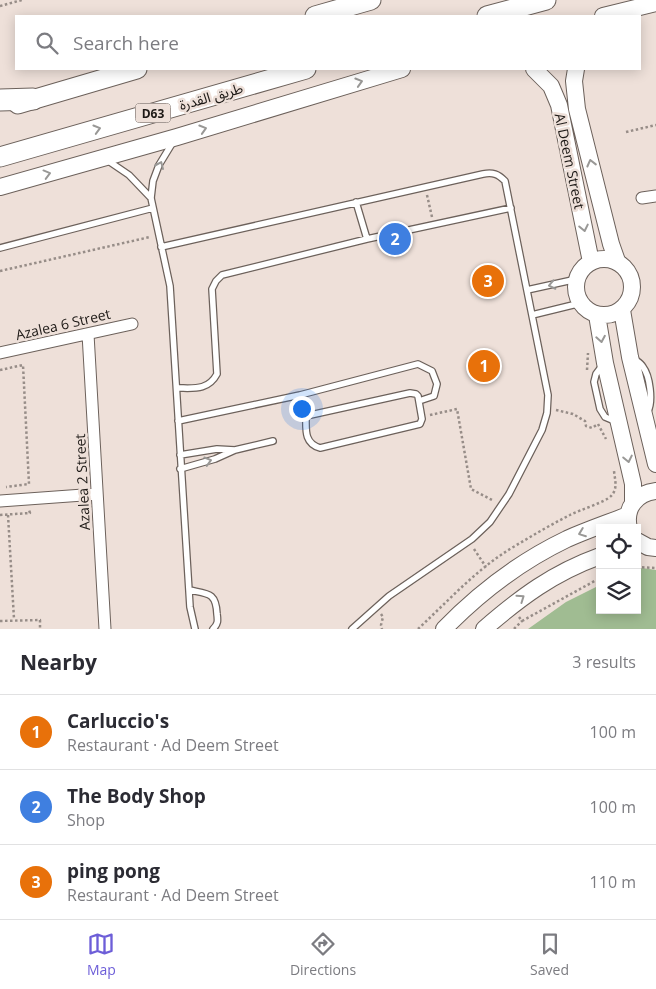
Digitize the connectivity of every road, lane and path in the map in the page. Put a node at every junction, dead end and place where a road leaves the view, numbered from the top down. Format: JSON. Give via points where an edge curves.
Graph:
{"nodes":[{"id":1,"x":22,"y":0,"type":"edge"},
{"id":2,"x":371,"y":0,"type":"edge"},
{"id":3,"x":546,"y":0,"type":"edge"},
{"id":4,"x":655,"y":3,"type":"edge"},
{"id":5,"x":0,"y":6,"type":"edge"},
{"id":6,"x":319,"y":15,"type":"edge"},
{"id":7,"x":491,"y":15,"type":"edge"},
{"id":8,"x":607,"y":15,"type":"edge"},
{"id":9,"x":626,"y":15,"type":"edge"},
{"id":10,"x":133,"y":70,"type":"edge"},
{"id":11,"x":303,"y":70,"type":"edge"},
{"id":12,"x":399,"y":70,"type":"edge"},
{"id":13,"x":535,"y":70,"type":"edge"},
{"id":14,"x":576,"y":70,"type":"edge"},
{"id":15,"x":33,"y":99,"type":"junction"},
{"id":16,"x":0,"y":100,"type":"edge"},
{"id":17,"x":0,"y":109,"type":"edge"},
{"id":18,"x":656,"y":125,"type":"edge"},
{"id":19,"x":626,"y":132,"type":"dead end"},
{"id":20,"x":177,"y":137,"type":"junction"},
{"id":21,"x":0,"y":157,"type":"edge"},
{"id":22,"x":103,"y":158,"type":"junction"},
{"id":23,"x":425,"y":186,"type":"junction"},
{"id":24,"x":0,"y":187,"type":"edge"},
{"id":25,"x":656,"y":196,"type":"edge"},
{"id":26,"x":150,"y":198,"type":"junction"},
{"id":27,"x":642,"y":198,"type":"dead end"},
{"id":28,"x":356,"y":202,"type":"junction"},
{"id":29,"x":152,"y":208,"type":"junction"},
{"id":30,"x":511,"y":208,"type":"junction"},
{"id":31,"x":433,"y":225,"type":"junction"},
{"id":32,"x":159,"y":235,"type":"junction"},
{"id":33,"x":367,"y":239,"type":"junction"},
{"id":34,"x":162,"y":246,"type":"junction"},
{"id":35,"x":0,"y":248,"type":"edge"},
{"id":36,"x":617,"y":261,"type":"junction"},
{"id":37,"x":591,"y":262,"type":"junction"},
{"id":38,"x":0,"y":271,"type":"edge"},
{"id":39,"x":577,"y":279,"type":"junction"},
{"id":40,"x":527,"y":290,"type":"junction"},
{"id":41,"x":581,"y":303,"type":"junction"},
{"id":42,"x":622,"y":310,"type":"junction"},
{"id":43,"x":532,"y":315,"type":"junction"},
{"id":44,"x":597,"y":315,"type":"junction"},
{"id":45,"x":132,"y":324,"type":"dead end"},
{"id":46,"x":88,"y":334,"type":"junction"},
{"id":47,"x":588,"y":348,"type":"dead end"},
{"id":48,"x":0,"y":353,"type":"edge"},
{"id":49,"x":633,"y":359,"type":"junction"},
{"id":50,"x":0,"y":370,"type":"edge"},
{"id":51,"x":602,"y":370,"type":"junction"},
{"id":52,"x":586,"y":374,"type":"dead end"},
{"id":53,"x":603,"y":387,"type":"dead end"},
{"id":54,"x":177,"y":388,"type":"junction"},
{"id":55,"x":300,"y":395,"type":"junction"},
{"id":56,"x":419,"y":401,"type":"junction"},
{"id":57,"x":547,"y":408,"type":"junction"},
{"id":58,"x":646,"y":415,"type":"junction"},
{"id":59,"x":306,"y":416,"type":"junction"},
{"id":60,"x":596,"y":416,"type":"dead end"},
{"id":61,"x":422,"y":417,"type":"junction"},
{"id":62,"x":178,"y":421,"type":"junction"},
{"id":63,"x":616,"y":422,"type":"junction"},
{"id":64,"x":598,"y":424,"type":"junction"},
{"id":65,"x":607,"y":440,"type":"dead end"},
{"id":66,"x":273,"y":441,"type":"dead end"},
{"id":67,"x":235,"y":450,"type":"junction"},
{"id":68,"x":180,"y":455,"type":"junction"},
{"id":69,"x":656,"y":464,"type":"edge"},
{"id":70,"x":613,"y":468,"type":"dead end"},
{"id":71,"x":180,"y":469,"type":"junction"},
{"id":72,"x":0,"y":488,"type":"edge"},
{"id":73,"x":656,"y":492,"type":"edge"},
{"id":74,"x":97,"y":494,"type":"junction"},
{"id":75,"x":0,"y":501,"type":"edge"},
{"id":76,"x":502,"y":505,"type":"junction"},
{"id":77,"x":8,"y":515,"type":"dead end"},
{"id":78,"x":630,"y":515,"type":"edge"},
{"id":79,"x":468,"y":541,"type":"junction"},
{"id":80,"x":641,"y":544,"type":"edge"},
{"id":81,"x":656,"y":548,"type":"edge"},
{"id":82,"x":596,"y":557,"type":"edge"},
{"id":83,"x":641,"y":566,"type":"edge"},
{"id":84,"x":486,"y":567,"type":"junction"},
{"id":85,"x":656,"y":568,"type":"edge"},
{"id":86,"x":596,"y":580,"type":"edge"},
{"id":87,"x":188,"y":590,"type":"junction"},
{"id":88,"x":510,"y":606,"type":"junction"},
{"id":89,"x":14,"y":619,"type":"junction"},
{"id":90,"x":0,"y":621,"type":"edge"},
{"id":91,"x":522,"y":621,"type":"junction"},
{"id":92,"x":40,"y":629,"type":"edge"},
{"id":93,"x":105,"y":629,"type":"edge"},
{"id":94,"x":195,"y":629,"type":"edge"},
{"id":95,"x":213,"y":629,"type":"edge"},
{"id":96,"x":352,"y":629,"type":"edge"},
{"id":97,"x":418,"y":629,"type":"edge"},
{"id":98,"x":444,"y":629,"type":"edge"},
{"id":99,"x":484,"y":629,"type":"edge"},
{"id":100,"x":514,"y":629,"type":"edge"}],
"edges":[{"from":1,"to":5,"type":"path"},
{"from":2,"to":6,"type":"main road"},
{"from":3,"to":7,"type":"main road"},
{"from":4,"to":8,"type":"street"},
{"from":4,"to":9,"type":"street"},
{"from":10,"to":15,"type":"main road"},
{"from":21,"to":11,"type":"main road","name":"طريق القدرة","number":"D63","one_way":true},
{"from":20,"to":12,"type":"street","one_way":true},
{"from":13,"to":37,"type":"street","name":"Al Deem Street","one_way":true,"via":[[552,86],[559,105]]},
{"from":36,"to":14,"type":"street","name":"Al Deem Street","one_way":true,"via":[[578,109]]},
{"from":15,"to":16,"type":"highway"},
{"from":15,"to":17,"type":"main road"},
{"from":18,"to":19,"type":"path"},
{"from":20,"to":22,"type":"street"},
{"from":26,"to":20,"type":"lane","one_way":true,"via":[[159,165]]},
{"from":24,"to":22,"type":"street","one_way":true},
{"from":22,"to":26,"type":"lane","via":[[129,175]]},
{"from":23,"to":28,"type":"lane"},
{"from":23,"to":30,"type":"lane","via":[[491,172],[505,181]]},
{"from":23,"to":31,"type":"path"},
{"from":25,"to":27,"type":"street"},
{"from":26,"to":29,"type":"lane"},
{"from":28,"to":33,"type":"lane"},
{"from":28,"to":34,"type":"lane"},
{"from":29,"to":32,"type":"lane"},
{"from":29,"to":35,"type":"lane"},
{"from":30,"to":31,"type":"lane"},
{"from":30,"to":40,"type":"lane"},
{"from":31,"to":33,"type":"lane"},
{"from":32,"to":34,"type":"lane"},
{"from":32,"to":38,"type":"path"},
{"from":33,"to":54,"type":"lane","via":[[222,275],[212,289],[217,374],[207,386]]},
{"from":34,"to":54,"type":"lane","via":[[170,286]]},
{"from":36,"to":37,"type":"street"},
{"from":36,"to":42,"type":"street","via":[[630,274],[632,283],[632,293]]},
{"from":37,"to":39,"type":"street"},
{"from":39,"to":40,"type":"lane","one_way":true},
{"from":39,"to":41,"type":"street"},
{"from":40,"to":43,"type":"lane"},
{"from":41,"to":43,"type":"lane"},
{"from":41,"to":44,"type":"street"},
{"from":42,"to":44,"type":"street","via":[[605,316]]},
{"from":42,"to":49,"type":"street"},
{"from":43,"to":57,"type":"lane","via":[[548,395]]},
{"from":44,"to":51,"type":"street","one_way":true},
{"from":45,"to":46,"type":"street","name":"Azalea 6 Street"},
{"from":46,"to":48,"type":"street","name":"Azalea 6 Street"},
{"from":46,"to":74,"type":"street","name":"Azalea 2 Street"},
{"from":47,"to":52,"type":"path"},
{"from":49,"to":51,"type":"street"},
{"from":49,"to":58,"type":"street"},
{"from":50,"to":72,"type":"path","via":[[23,366],[29,484]]},
{"from":51,"to":63,"type":"street"},
{"from":53,"to":63,"type":"lane"},
{"from":54,"to":62,"type":"lane"},
{"from":55,"to":56,"type":"lane","via":[[418,364],[432,371],[437,384],[434,396]]},
{"from":55,"to":59,"type":"lane"},
{"from":55,"to":62,"type":"lane"},
{"from":56,"to":59,"type":"lane","via":[[418,396],[412,393]]},
{"from":56,"to":61,"type":"lane"},
{"from":57,"to":64,"type":"path","via":[[574,414],[592,428]]},
{"from":57,"to":76,"type":"lane","via":[[542,430]]},
{"from":58,"to":63,"type":"street"},
{"from":58,"to":69,"type":"street"},
{"from":59,"to":61,"type":"lane","via":[[309,442],[320,448],[420,424]]},
{"from":60,"to":64,"type":"path"},
{"from":61,"to":76,"type":"path","via":[[457,409],[471,489]]},
{"from":62,"to":68,"type":"lane"},
{"from":63,"to":78,"type":"street","one_way":true,"via":[[633,484]]},
{"from":64,"to":65,"type":"path"},
{"from":66,"to":67,"type":"lane"},
{"from":67,"to":68,"type":"lane","via":[[217,449]]},
{"from":71,"to":67,"type":"lane","one_way":true},
{"from":68,"to":71,"type":"lane"},
{"from":70,"to":84,"type":"path","via":[[616,487],[612,496],[562,519],[508,550]]},
{"from":71,"to":87,"type":"lane"},
{"from":73,"to":78,"type":"street","via":[[639,497]]},
{"from":74,"to":75,"type":"street"},
{"from":74,"to":93,"type":"street","name":"Azalea 2 Street"},
{"from":76,"to":79,"type":"lane","via":[[490,522]]},
{"from":77,"to":89,"type":"path"},
{"from":78,"to":98,"type":"street","one_way":true,"via":[[567,539],[529,560],[494,584]]},
{"from":79,"to":84,"type":"path"},
{"from":79,"to":96,"type":"lane","via":[[389,596]]},
{"from":80,"to":81,"type":"street"},
{"from":88,"to":82,"type":"street","one_way":true,"via":[[574,565]]},
{"from":83,"to":85,"type":"path"},
{"from":84,"to":97,"type":"path"},
{"from":86,"to":91,"type":"path"},
{"from":87,"to":94,"type":"lane"},
{"from":87,"to":95,"type":"lane","via":[[214,598],[218,620]]},
{"from":88,"to":91,"type":"path"},
{"from":88,"to":99,"type":"street"},
{"from":89,"to":90,"type":"path"},
{"from":89,"to":92,"type":"path","via":[[40,620]]},
{"from":91,"to":100,"type":"path"}]}
